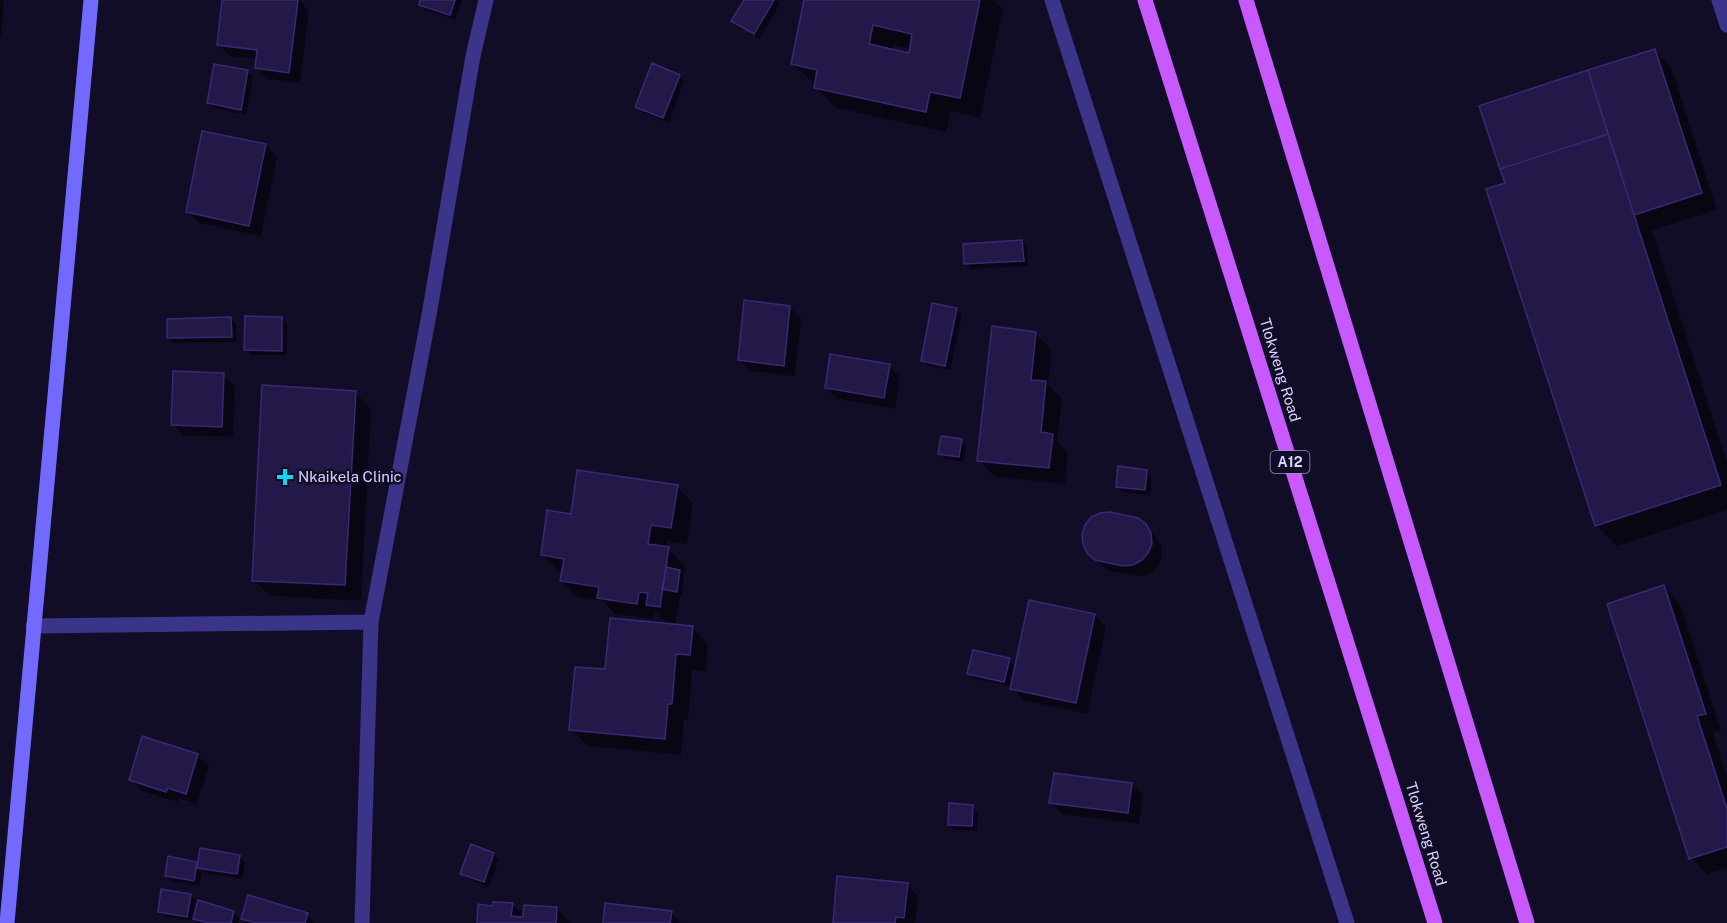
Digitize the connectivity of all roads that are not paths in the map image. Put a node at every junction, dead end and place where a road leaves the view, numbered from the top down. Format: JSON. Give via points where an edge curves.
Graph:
{"nodes":[{"id":1,"x":91,"y":0,"type":"edge"},
{"id":2,"x":486,"y":0,"type":"edge"},
{"id":3,"x":1052,"y":0,"type":"edge"},
{"id":4,"x":1145,"y":0,"type":"edge"},
{"id":5,"x":1246,"y":0,"type":"edge"},
{"id":6,"x":1719,"y":0,"type":"edge"},
{"id":7,"x":1727,"y":25,"type":"edge"},
{"id":8,"x":371,"y":622,"type":"junction"},
{"id":9,"x":33,"y":626,"type":"junction"},
{"id":10,"x":7,"y":923,"type":"edge"},
{"id":11,"x":362,"y":923,"type":"edge"},
{"id":12,"x":1347,"y":923,"type":"edge"},
{"id":13,"x":1435,"y":923,"type":"edge"},
{"id":14,"x":1527,"y":923,"type":"edge"}],
"edges":[{"from":1,"to":9,"type":"street"},
{"from":2,"to":8,"type":"street"},
{"from":3,"to":12,"type":"street"},
{"from":4,"to":13,"type":"main road","name":"Tlokweng Road","number":"A12"},
{"from":5,"to":14,"type":"main road"},
{"from":6,"to":7,"type":"street"},
{"from":8,"to":9,"type":"street"},
{"from":8,"to":11,"type":"street"},
{"from":9,"to":10,"type":"street"}]}
